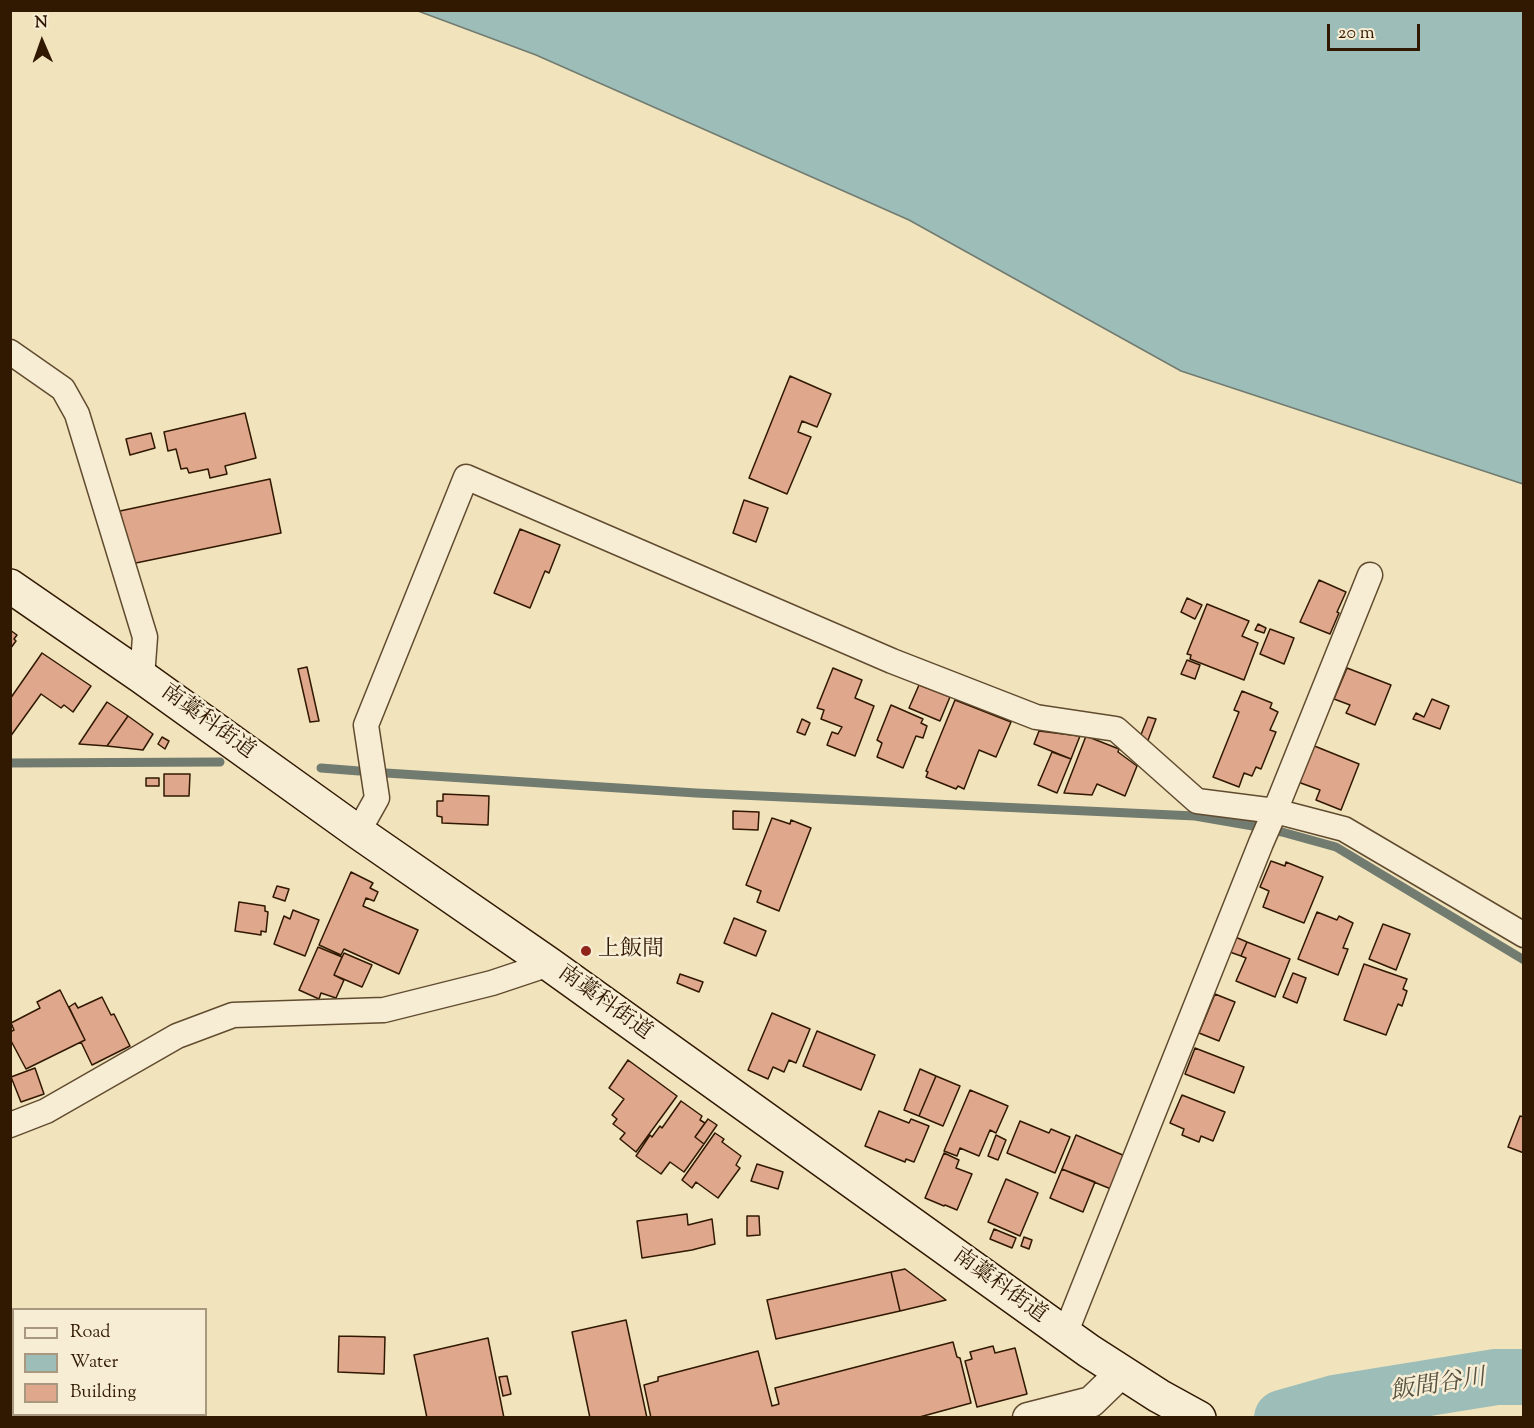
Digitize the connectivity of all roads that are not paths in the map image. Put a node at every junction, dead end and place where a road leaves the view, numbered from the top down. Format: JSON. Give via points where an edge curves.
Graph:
{"nodes":[{"id":1,"x":10,"y":352,"type":"edge"},
{"id":2,"x":1370,"y":575,"type":"dead end"},
{"id":3,"x":10,"y":586,"type":"edge"},
{"id":4,"x":142,"y":677,"type":"junction"},
{"id":5,"x":1275,"y":812,"type":"junction"},
{"id":6,"x":358,"y":832,"type":"junction"},
{"id":7,"x":1524,"y":935,"type":"edge"},
{"id":8,"x":549,"y":964,"type":"junction"},
{"id":9,"x":10,"y":1125,"type":"edge"},
{"id":10,"x":1065,"y":1334,"type":"junction"},
{"id":11,"x":1121,"y":1373,"type":"junction"},
{"id":12,"x":1028,"y":1418,"type":"edge"},
{"id":13,"x":1199,"y":1418,"type":"edge"}],
"edges":[{"from":1,"to":4,"type":"street","via":[[63,389],[77,414],[145,637]]},
{"from":2,"to":5,"type":"street"},
{"from":3,"to":4,"type":"main road","name":"南藁科街道"},
{"from":4,"to":6,"type":"main road","name":"南藁科街道"},
{"from":5,"to":6,"type":"street","via":[[1197,801],[1116,729],[1036,717],[892,660],[466,477],[366,725],[377,798]]},
{"from":5,"to":7,"type":"street","via":[[1344,829]]},
{"from":5,"to":10,"type":"street"},
{"from":6,"to":8,"type":"main road","name":"南藁科街道"},
{"from":8,"to":9,"type":"street","via":[[384,1010],[233,1015],[177,1036],[46,1111]]},
{"from":8,"to":10,"type":"main road","name":"南藁科街道"},
{"from":10,"to":11,"type":"main road","name":"南藁科街道"},
{"from":11,"to":12,"type":"street","via":[[1091,1402]]},
{"from":11,"to":13,"type":"main road","name":"南藁科街道"}]}
